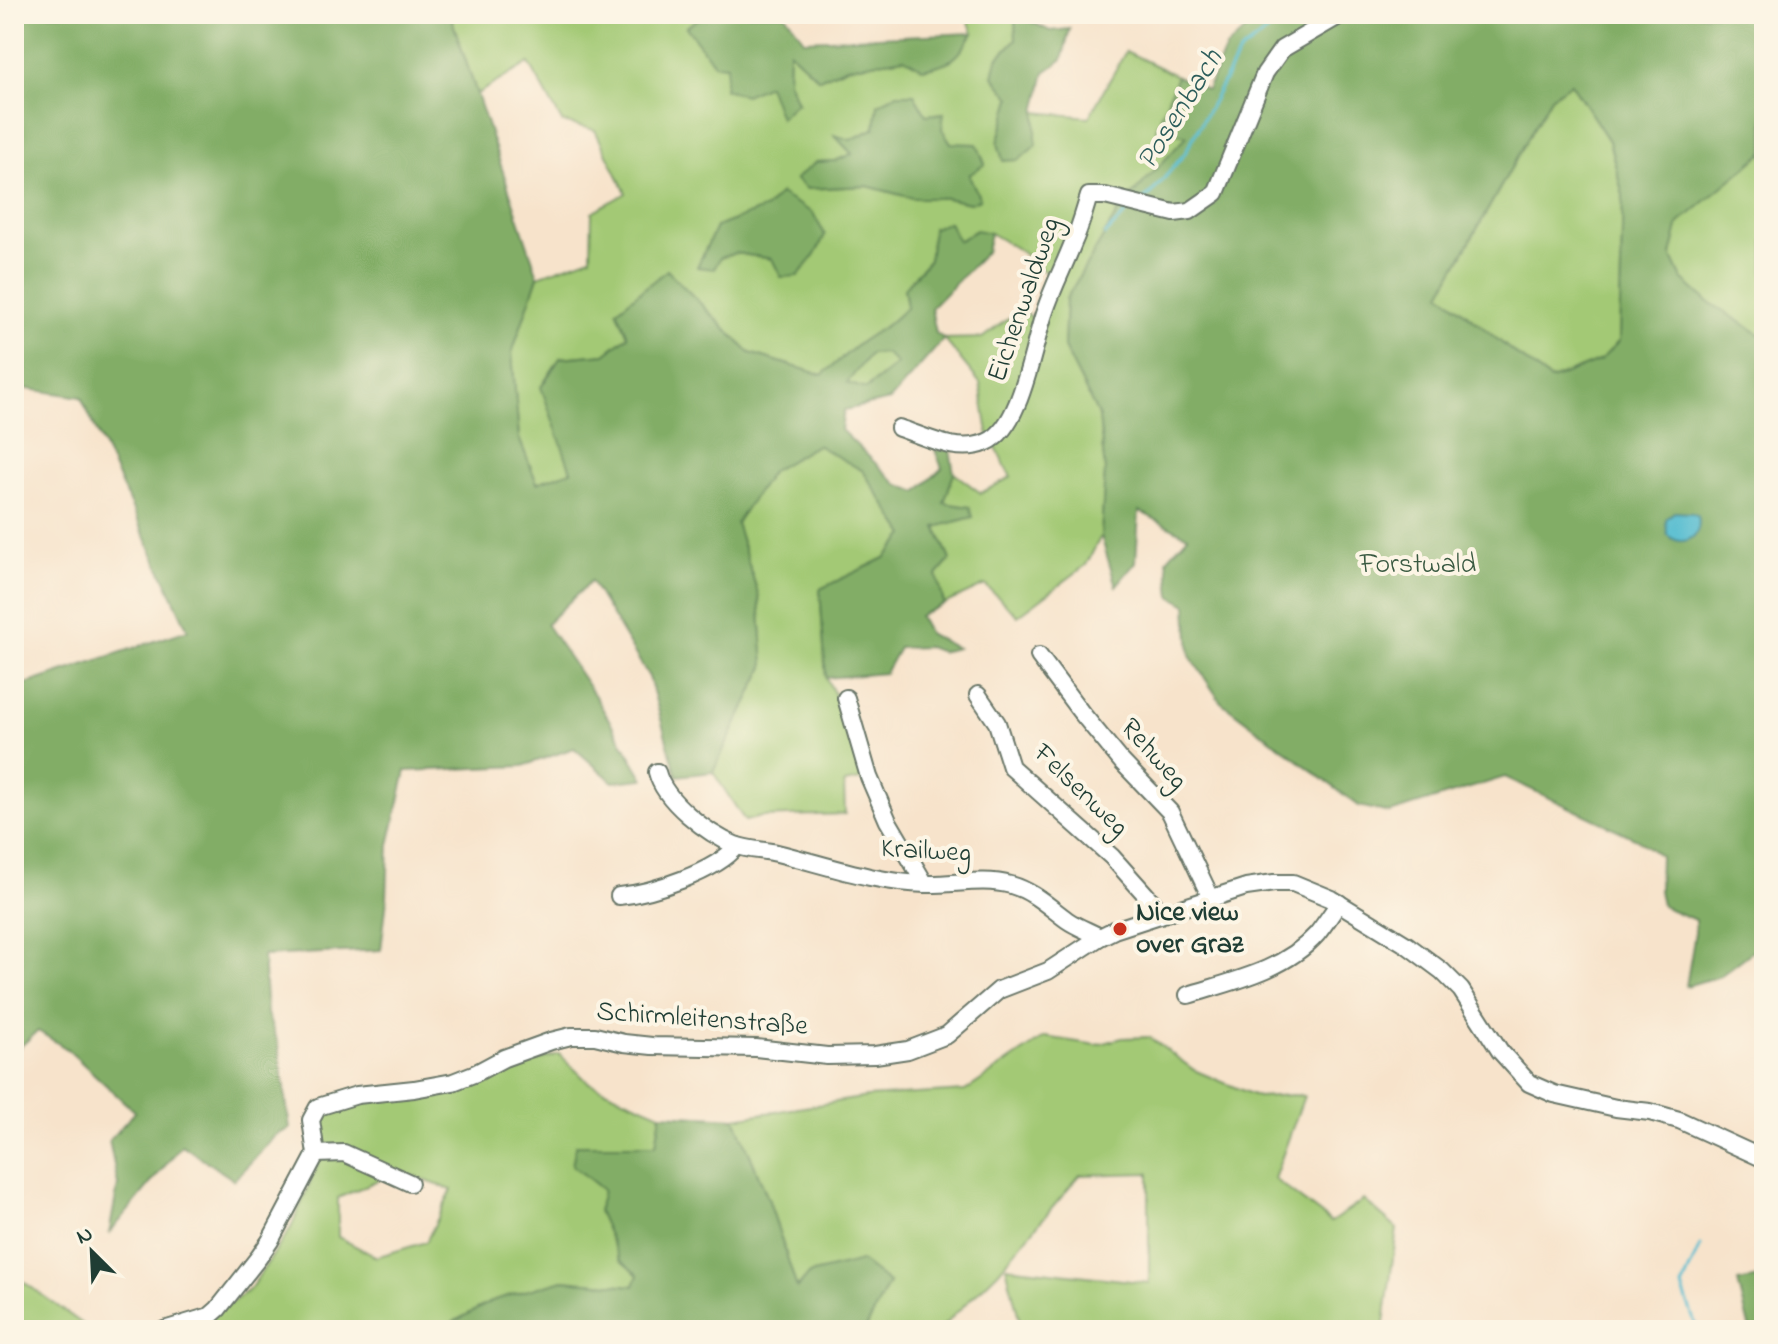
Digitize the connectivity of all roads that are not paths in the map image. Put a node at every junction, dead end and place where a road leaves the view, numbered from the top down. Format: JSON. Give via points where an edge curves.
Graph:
{"nodes":[{"id":1,"x":1342,"y":14,"type":"edge"},
{"id":2,"x":899,"y":428,"type":"dead end"},
{"id":3,"x":1039,"y":656,"type":"dead end"},
{"id":4,"x":978,"y":695,"type":"dead end"},
{"id":5,"x":846,"y":698,"type":"dead end"},
{"id":6,"x":657,"y":772,"type":"dead end"},
{"id":7,"x":737,"y":846,"type":"junction"},
{"id":8,"x":925,"y":884,"type":"junction"},
{"id":9,"x":619,"y":896,"type":"dead end"},
{"id":10,"x":1211,"y":898,"type":"junction"},
{"id":11,"x":1339,"y":903,"type":"junction"},
{"id":12,"x":1160,"y":915,"type":"junction"},
{"id":13,"x":1100,"y":937,"type":"junction"},
{"id":14,"x":1188,"y":995,"type":"dead end"},
{"id":15,"x":316,"y":1154,"type":"junction"},
{"id":16,"x":1764,"y":1159,"type":"edge"},
{"id":17,"x":410,"y":1183,"type":"dead end"},
{"id":18,"x":164,"y":1330,"type":"edge"}],
"edges":[{"from":1,"to":2,"type":"street","name":"Eichenwaldweg","via":[[1282,49],[1265,73],[1216,193],[1190,211],[1174,213],[1089,196],[1044,312],[1023,390],[1003,430],[990,441],[956,448]]},
{"from":3,"to":10,"type":"street","name":"Rehweg","via":[[1122,762],[1170,812]]},
{"from":4,"to":12,"type":"street","name":"Felsenweg","via":[[997,723],[1011,767],[1112,857]]},
{"from":5,"to":8,"type":"street","via":[[869,777]]},
{"from":6,"to":7,"type":"street","name":"Krailweg","via":[[665,790],[695,821]]},
{"from":7,"to":8,"type":"street","name":"Krailweg","via":[[887,881]]},
{"from":7,"to":9,"type":"street","via":[[729,856],[694,874]]},
{"from":8,"to":13,"type":"street","name":"Krailweg","via":[[1011,885]]},
{"from":10,"to":11,"type":"street","name":"Schirmleitenstraße","via":[[1246,887],[1293,883]]},
{"from":10,"to":12,"type":"street","name":"Schirmleitenstraße"},
{"from":11,"to":14,"type":"street","via":[[1315,936],[1283,961]]},
{"from":11,"to":16,"type":"street","name":"Schirmleitenstraße","via":[[1442,971],[1529,1083],[1554,1094],[1679,1120]]},
{"from":12,"to":13,"type":"street","name":"Schirmleitenstraße"},
{"from":13,"to":15,"type":"street","name":"Schirmleitenstraße","via":[[1048,971],[999,990],[947,1035],[908,1050],[827,1056],[571,1036],[453,1082],[357,1095],[318,1107],[311,1120]]},
{"from":15,"to":17,"type":"street","via":[[344,1153]]},
{"from":15,"to":18,"type":"street","via":[[270,1241],[218,1309]]}]}
